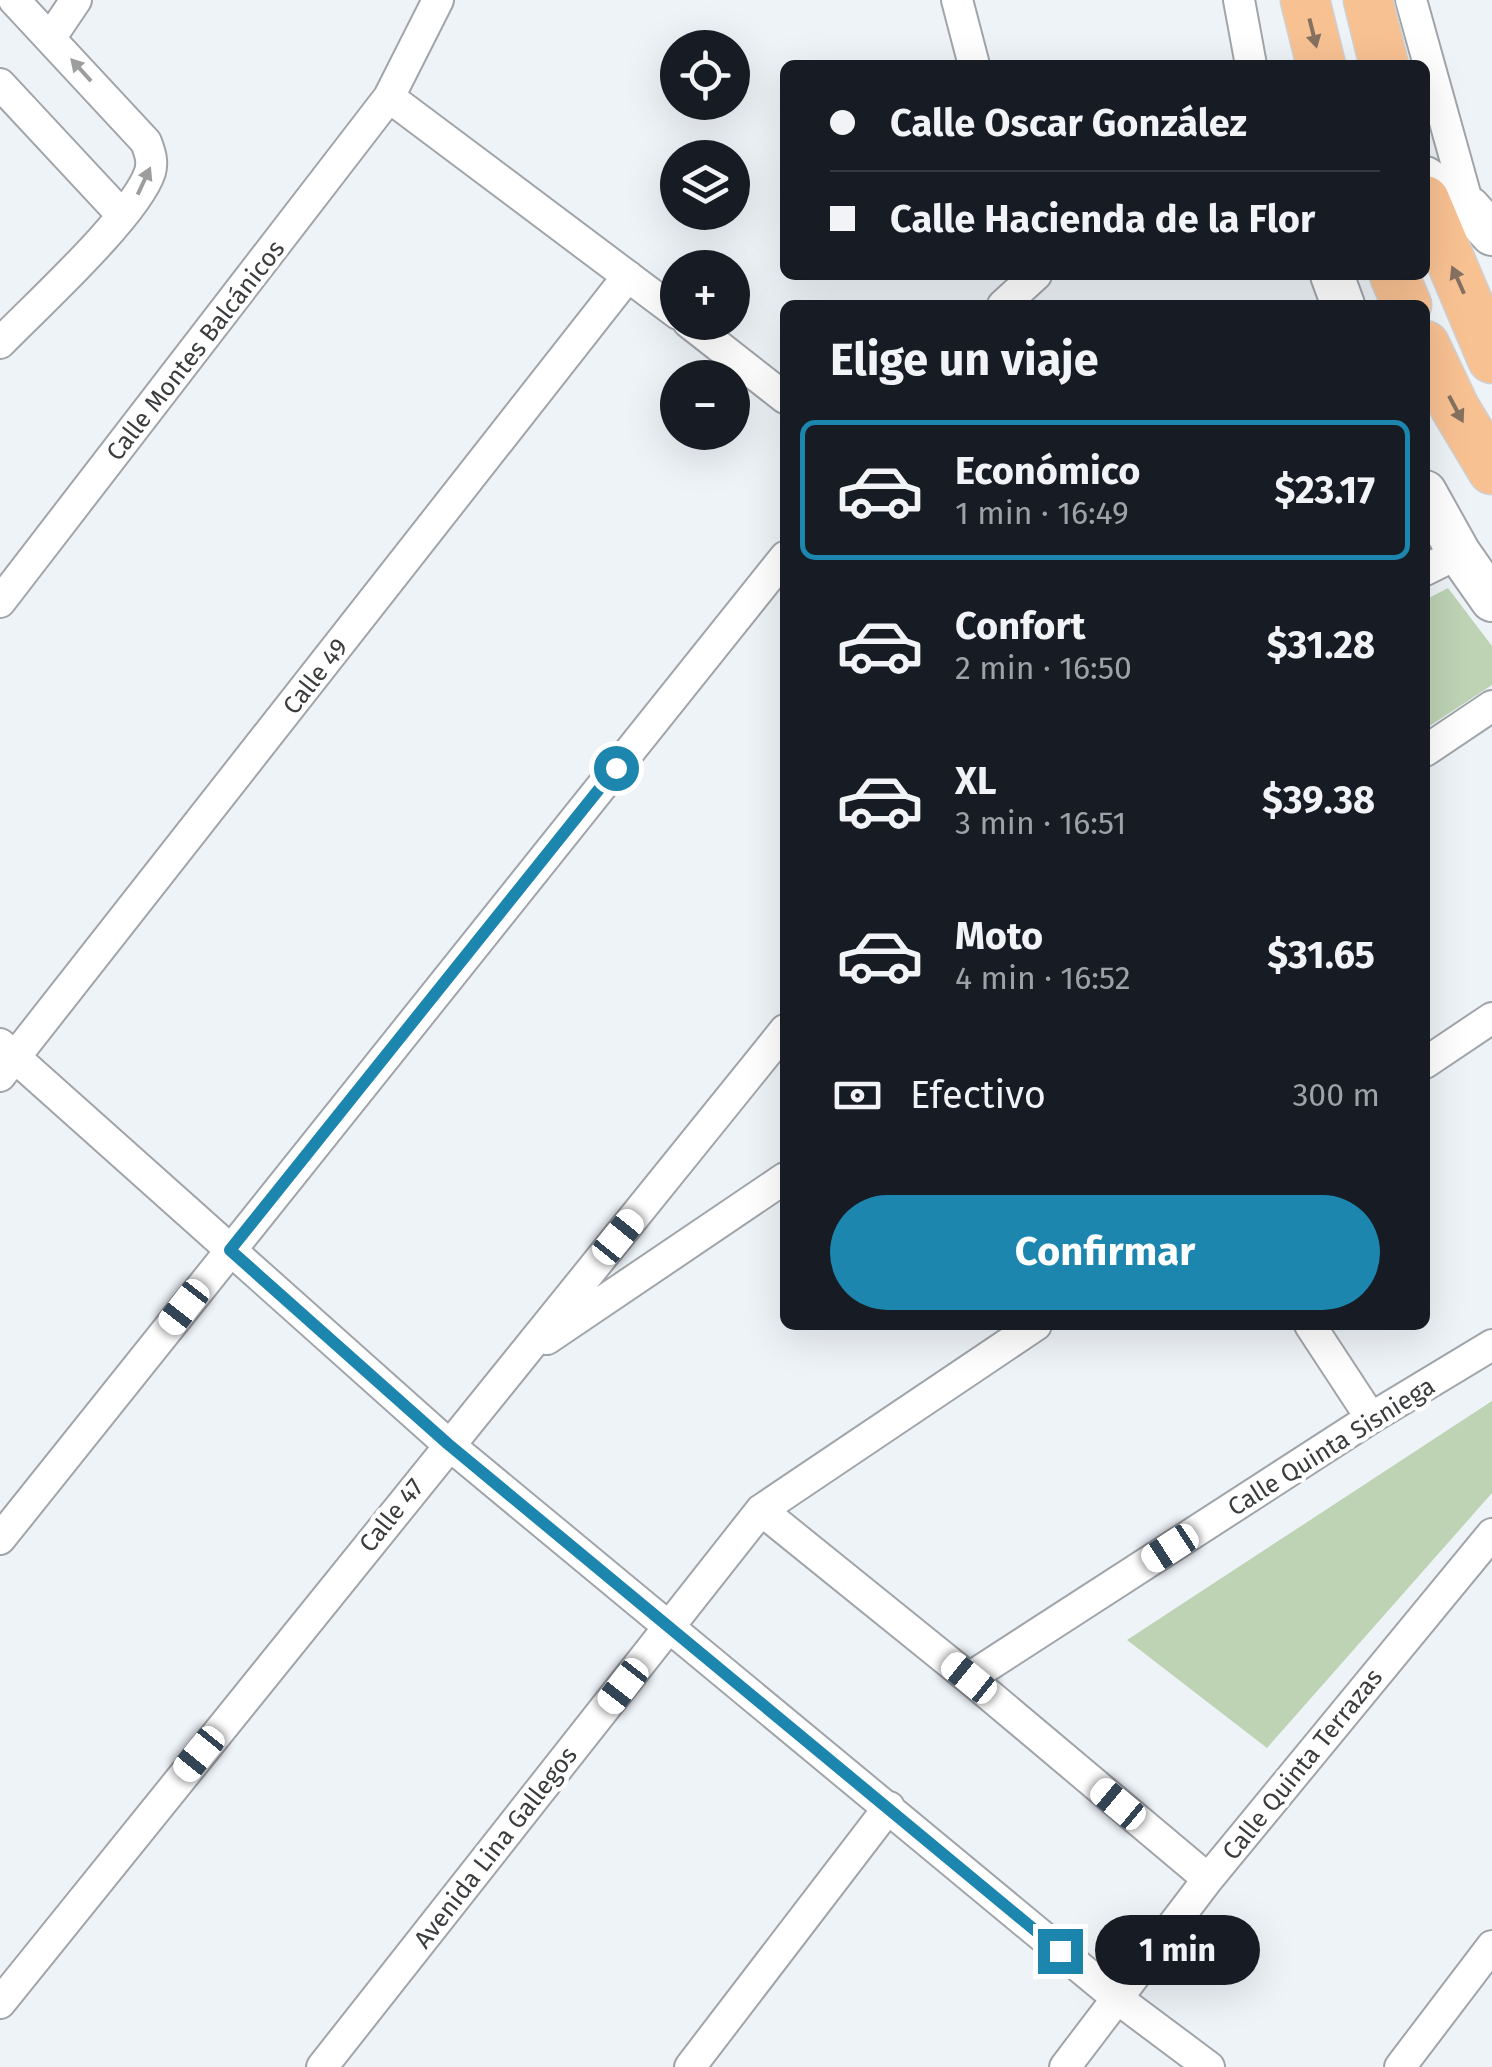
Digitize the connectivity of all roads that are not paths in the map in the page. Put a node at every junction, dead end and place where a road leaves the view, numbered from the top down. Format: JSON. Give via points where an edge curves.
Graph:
{"nodes":[{"id":1,"x":14,"y":0,"type":"edge"},
{"id":2,"x":76,"y":0,"type":"edge"},
{"id":3,"x":438,"y":0,"type":"edge"},
{"id":4,"x":957,"y":0,"type":"edge"},
{"id":5,"x":1239,"y":0,"type":"edge"},
{"id":6,"x":1306,"y":0,"type":"edge"},
{"id":7,"x":1368,"y":0,"type":"edge"},
{"id":8,"x":1411,"y":0,"type":"edge"},
{"id":9,"x":51,"y":37,"type":"junction"},
{"id":10,"x":973,"y":60,"type":"edge"},
{"id":11,"x":1250,"y":60,"type":"edge"},
{"id":12,"x":1320,"y":60,"type":"edge"},
{"id":13,"x":1383,"y":60,"type":"edge"},
{"id":14,"x":1425,"y":60,"type":"edge"},
{"id":15,"x":1430,"y":80,"type":"edge"},
{"id":16,"x":0,"y":84,"type":"edge"},
{"id":17,"x":389,"y":97,"type":"junction"},
{"id":18,"x":1430,"y":183,"type":"edge"},
{"id":19,"x":1462,"y":214,"type":"edge"},
{"id":20,"x":122,"y":216,"type":"junction"},
{"id":21,"x":628,"y":276,"type":"junction"},
{"id":22,"x":1027,"y":280,"type":"edge"},
{"id":23,"x":660,"y":300,"type":"edge"},
{"id":24,"x":1008,"y":300,"type":"edge"},
{"id":25,"x":711,"y":340,"type":"edge"},
{"id":26,"x":0,"y":343,"type":"edge"},
{"id":27,"x":1430,"y":356,"type":"edge"},
{"id":28,"x":1492,"y":359,"type":"edge"},
{"id":29,"x":780,"y":394,"type":"edge"},
{"id":30,"x":1492,"y":470,"type":"edge"},
{"id":31,"x":1430,"y":512,"type":"edge"},
{"id":32,"x":1442,"y":561,"type":"edge"},
{"id":33,"x":780,"y":563,"type":"edge"},
{"id":34,"x":1492,"y":600,"type":"edge"},
{"id":35,"x":0,"y":602,"type":"edge"},
{"id":36,"x":1492,"y":706,"type":"edge"},
{"id":37,"x":1430,"y":748,"type":"edge"},
{"id":38,"x":1492,"y":1018,"type":"edge"},
{"id":39,"x":780,"y":1036,"type":"edge"},
{"id":40,"x":5,"y":1059,"type":"edge"},
{"id":41,"x":1430,"y":1060,"type":"edge"},
{"id":42,"x":780,"y":1181,"type":"edge"},
{"id":43,"x":230,"y":1250,"type":"junction"},
{"id":44,"x":1029,"y":1330,"type":"edge"},
{"id":45,"x":1313,"y":1330,"type":"edge"},
{"id":46,"x":1492,"y":1345,"type":"edge"},
{"id":47,"x":522,"y":1356,"type":"junction"},
{"id":48,"x":1371,"y":1418,"type":"junction"},
{"id":49,"x":448,"y":1444,"type":"junction"},
{"id":50,"x":762,"y":1510,"type":"junction"},
{"id":51,"x":1492,"y":1534,"type":"edge"},
{"id":52,"x":0,"y":1539,"type":"edge"},
{"id":53,"x":669,"y":1628,"type":"junction"},
{"id":54,"x":969,"y":1678,"type":"junction"},
{"id":55,"x":889,"y":1807,"type":"junction"},
{"id":56,"x":1208,"y":1880,"type":"junction"},
{"id":57,"x":1492,"y":1946,"type":"edge"},
{"id":58,"x":1118,"y":1999,"type":"junction"},
{"id":59,"x":0,"y":2003,"type":"edge"},
{"id":60,"x":322,"y":2067,"type":"edge"},
{"id":61,"x":690,"y":2067,"type":"edge"},
{"id":62,"x":1065,"y":2067,"type":"edge"},
{"id":63,"x":1208,"y":2067,"type":"edge"},
{"id":64,"x":1400,"y":2067,"type":"edge"}],
"edges":[{"from":1,"to":9,"type":"street"},
{"from":2,"to":9,"type":"street"},
{"from":3,"to":17,"type":"street","name":"Calle Montes Balcánicos"},
{"from":4,"to":10,"type":"street"},
{"from":5,"to":11,"type":"street"},
{"from":6,"to":12,"type":"main road","one_way":true},
{"from":7,"to":13,"type":"main road"},
{"from":8,"to":14,"type":"street"},
{"from":20,"to":9,"type":"street","one_way":true,"via":[[149,175],[146,142]]},
{"from":15,"to":19,"type":"street"},
{"from":16,"to":20,"type":"street"},
{"from":17,"to":21,"type":"street"},
{"from":17,"to":35,"type":"street","name":"Calle Montes Balcánicos"},
{"from":18,"to":19,"type":"street"},
{"from":28,"to":19,"type":"main road","one_way":true},
{"from":20,"to":26,"type":"street"},
{"from":21,"to":23,"type":"street"},
{"from":21,"to":40,"type":"street","name":"Calle 49"},
{"from":22,"to":24,"type":"street"},
{"from":25,"to":29,"type":"street"},
{"from":27,"to":30,"type":"main road","one_way":true},
{"from":31,"to":32,"type":"street"},
{"from":32,"to":34,"type":"street"},
{"from":33,"to":43,"type":"street"},
{"from":36,"to":37,"type":"street"},
{"from":38,"to":41,"type":"street"},
{"from":39,"to":47,"type":"street","name":"Calle 47"},
{"from":40,"to":43,"type":"street"},
{"from":42,"to":47,"type":"street"},
{"from":43,"to":49,"type":"street"},
{"from":43,"to":52,"type":"street"},
{"from":44,"to":50,"type":"street","name":"Avenida Lina Gallegos"},
{"from":45,"to":48,"type":"street"},
{"from":46,"to":48,"type":"street","name":"Calle Quinta Sisniega"},
{"from":47,"to":49,"type":"street","name":"Calle 47"},
{"from":48,"to":54,"type":"street","name":"Calle Quinta Sisniega"},
{"from":49,"to":53,"type":"street"},
{"from":49,"to":59,"type":"street","name":"Calle 47"},
{"from":50,"to":53,"type":"street","name":"Avenida Lina Gallegos"},
{"from":50,"to":54,"type":"street"},
{"from":51,"to":56,"type":"street","name":"Calle Quinta Terrazas"},
{"from":53,"to":55,"type":"street"},
{"from":53,"to":60,"type":"street","name":"Avenida Lina Gallegos"},
{"from":54,"to":56,"type":"street"},
{"from":55,"to":58,"type":"street"},
{"from":55,"to":61,"type":"street"},
{"from":56,"to":58,"type":"street","name":"Calle Quinta Terrazas"},
{"from":57,"to":64,"type":"street"},
{"from":58,"to":62,"type":"street","name":"Calle Quinta Terrazas"},
{"from":58,"to":63,"type":"street"}]}
